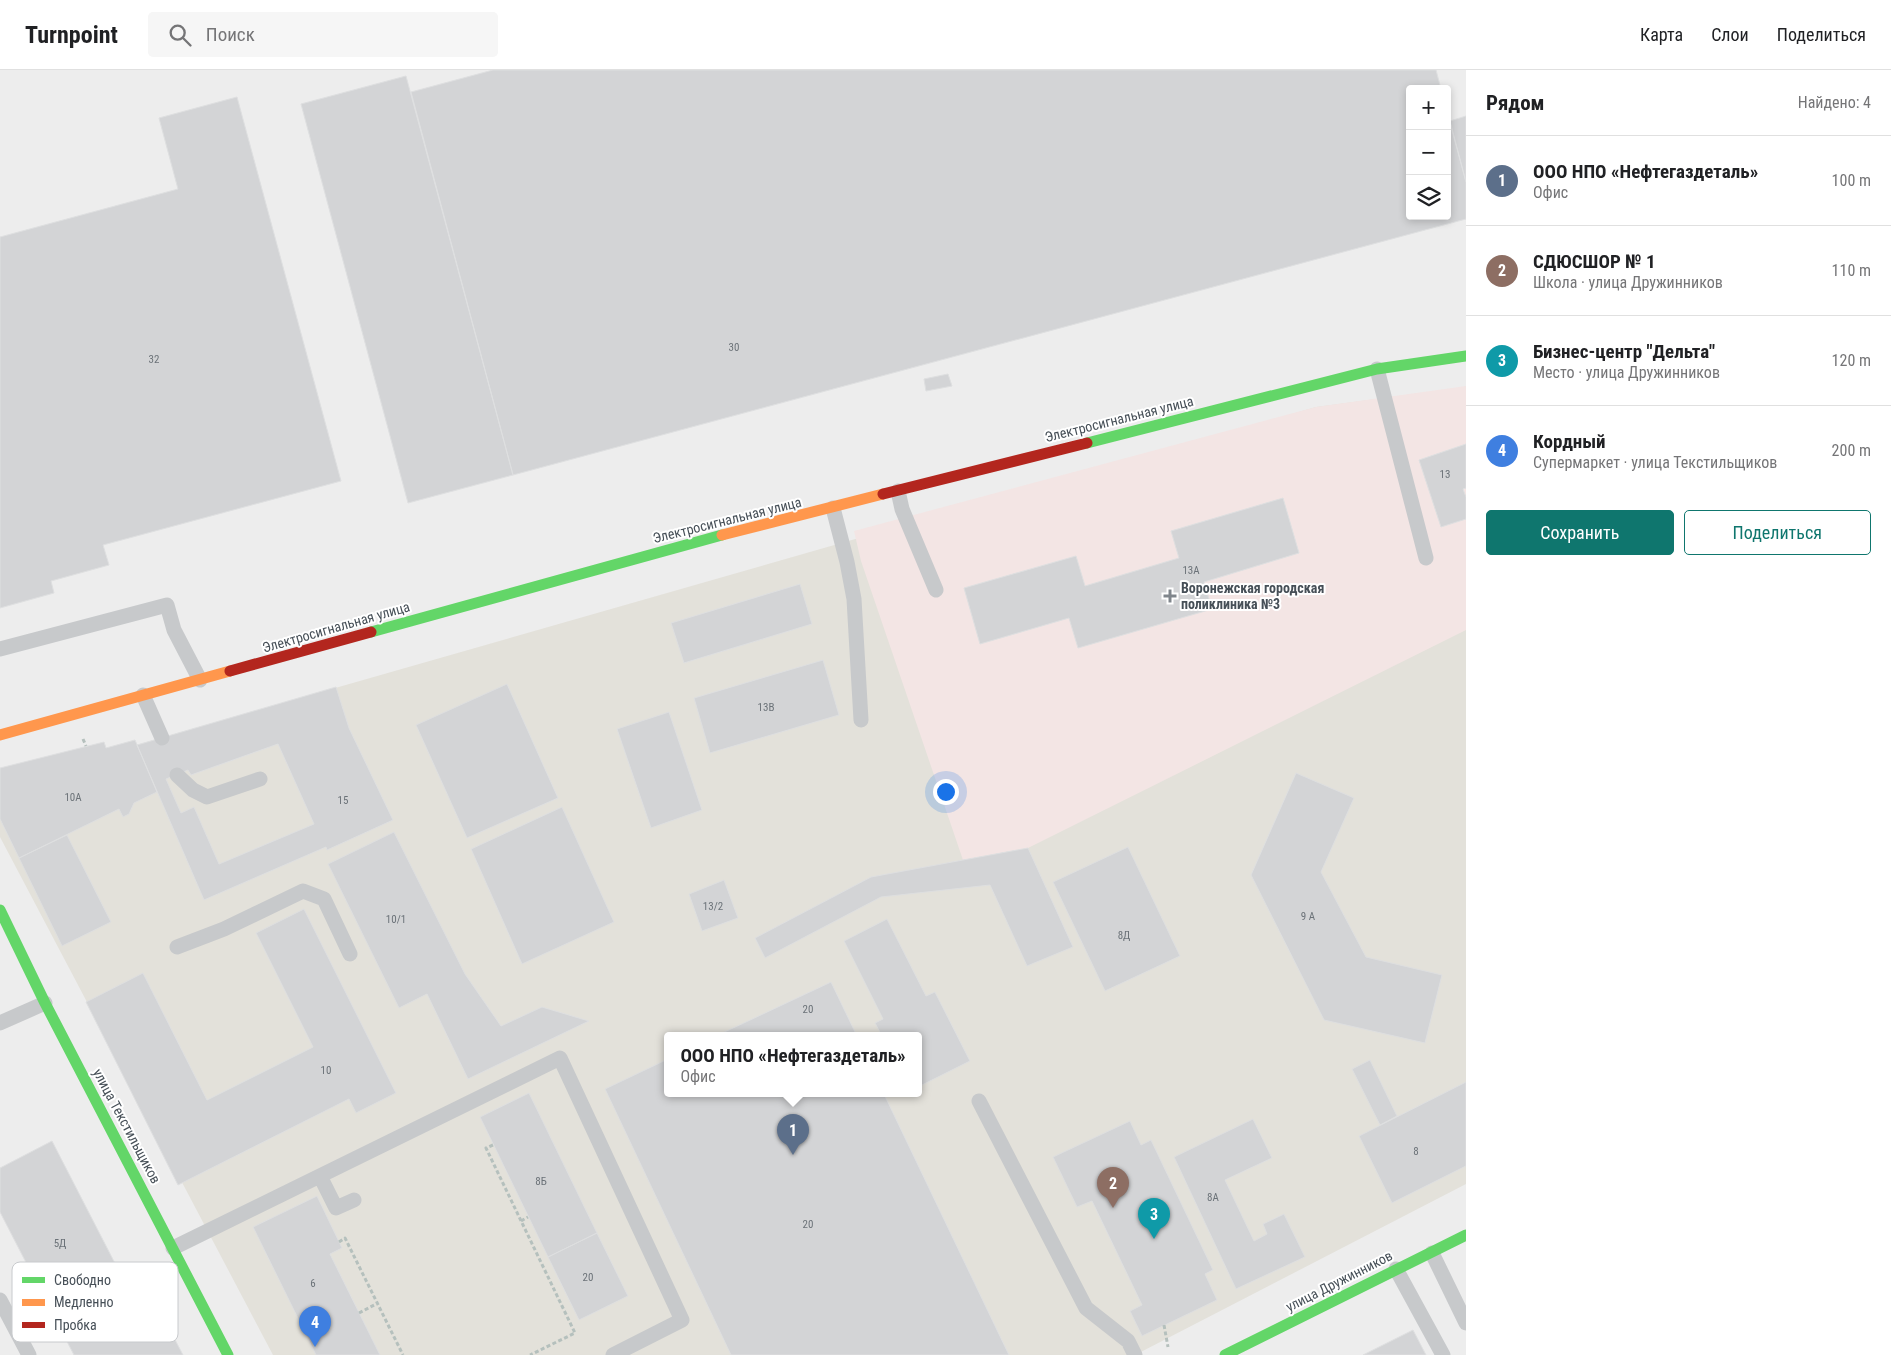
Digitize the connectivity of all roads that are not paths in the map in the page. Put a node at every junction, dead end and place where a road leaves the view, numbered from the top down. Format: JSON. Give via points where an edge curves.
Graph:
{"nodes":[{"id":1,"x":1466,"y":356,"type":"edge"},
{"id":2,"x":1377,"y":369,"type":"junction"},
{"id":3,"x":898,"y":491,"type":"junction"},
{"id":4,"x":833,"y":508,"type":"junction"},
{"id":5,"x":1426,"y":558,"type":"dead end"},
{"id":6,"x":936,"y":590,"type":"dead end"},
{"id":7,"x":0,"y":649,"type":"edge"},
{"id":8,"x":200,"y":680,"type":"junction"},
{"id":9,"x":143,"y":695,"type":"junction"},
{"id":10,"x":861,"y":720,"type":"dead end"},
{"id":11,"x":0,"y":735,"type":"edge"},
{"id":12,"x":162,"y":738,"type":"dead end"},
{"id":13,"x":176,"y":775,"type":"dead end"},
{"id":14,"x":260,"y":779,"type":"dead end"},
{"id":15,"x":0,"y":910,"type":"edge"},
{"id":16,"x":177,"y":947,"type":"dead end"},
{"id":17,"x":350,"y":954,"type":"dead end"},
{"id":18,"x":45,"y":1003,"type":"junction"},
{"id":19,"x":0,"y":1023,"type":"edge"},
{"id":20,"x":979,"y":1101,"type":"dead end"},
{"id":21,"x":320,"y":1176,"type":"junction"},
{"id":22,"x":354,"y":1200,"type":"dead end"},
{"id":23,"x":1466,"y":1235,"type":"edge"},
{"id":24,"x":174,"y":1248,"type":"junction"},
{"id":25,"x":1432,"y":1253,"type":"junction"},
{"id":26,"x":1396,"y":1269,"type":"junction"},
{"id":27,"x":0,"y":1300,"type":"edge"},
{"id":28,"x":1466,"y":1323,"type":"edge"},
{"id":29,"x":12,"y":1324,"type":"edge"},
{"id":30,"x":21,"y":1342,"type":"edge"},
{"id":31,"x":28,"y":1355,"type":"edge"},
{"id":32,"x":228,"y":1355,"type":"edge"},
{"id":33,"x":612,"y":1355,"type":"edge"},
{"id":34,"x":1135,"y":1355,"type":"edge"},
{"id":35,"x":1225,"y":1355,"type":"edge"},
{"id":36,"x":1444,"y":1355,"type":"edge"}],
"edges":[{"from":1,"to":2,"type":"street","name":"Электросигнальная улица"},
{"from":2,"to":3,"type":"street","name":"Электросигнальная улица"},
{"from":2,"to":5,"type":"lane"},
{"from":3,"to":4,"type":"street","name":"Электросигнальная улица"},
{"from":3,"to":6,"type":"lane","via":[[902,509]]},
{"from":4,"to":8,"type":"street","name":"Электросигнальная улица","via":[[654,553]]},
{"from":4,"to":10,"type":"lane","via":[[854,599]]},
{"from":7,"to":8,"type":"lane","via":[[167,606],[174,630]]},
{"from":8,"to":9,"type":"street","name":"Электросигнальная улица"},
{"from":9,"to":11,"type":"street","name":"Электросигнальная улица"},
{"from":9,"to":12,"type":"lane"},
{"from":13,"to":14,"type":"lane","via":[[207,797]]},
{"from":15,"to":18,"type":"street","name":"улица Текстильщиков"},
{"from":16,"to":17,"type":"lane","via":[[224,929],[303,891],[324,899]]},
{"from":18,"to":19,"type":"lane"},
{"from":18,"to":24,"type":"street","name":"улица Текстильщиков"},
{"from":20,"to":34,"type":"lane","via":[[1086,1308],[1128,1341]]},
{"from":21,"to":22,"type":"lane","via":[[336,1208]]},
{"from":21,"to":24,"type":"lane"},
{"from":21,"to":33,"type":"lane","via":[[560,1058],[682,1320]]},
{"from":23,"to":25,"type":"street","name":"улица Дружинников"},
{"from":24,"to":32,"type":"street","name":"улица Текстильщиков"},
{"from":25,"to":26,"type":"street","name":"улица Дружинников"},
{"from":25,"to":28,"type":"lane"},
{"from":26,"to":35,"type":"street","name":"улица Дружинников"},
{"from":26,"to":36,"type":"lane"},
{"from":27,"to":29,"type":"lane"},
{"from":30,"to":31,"type":"lane"}]}
